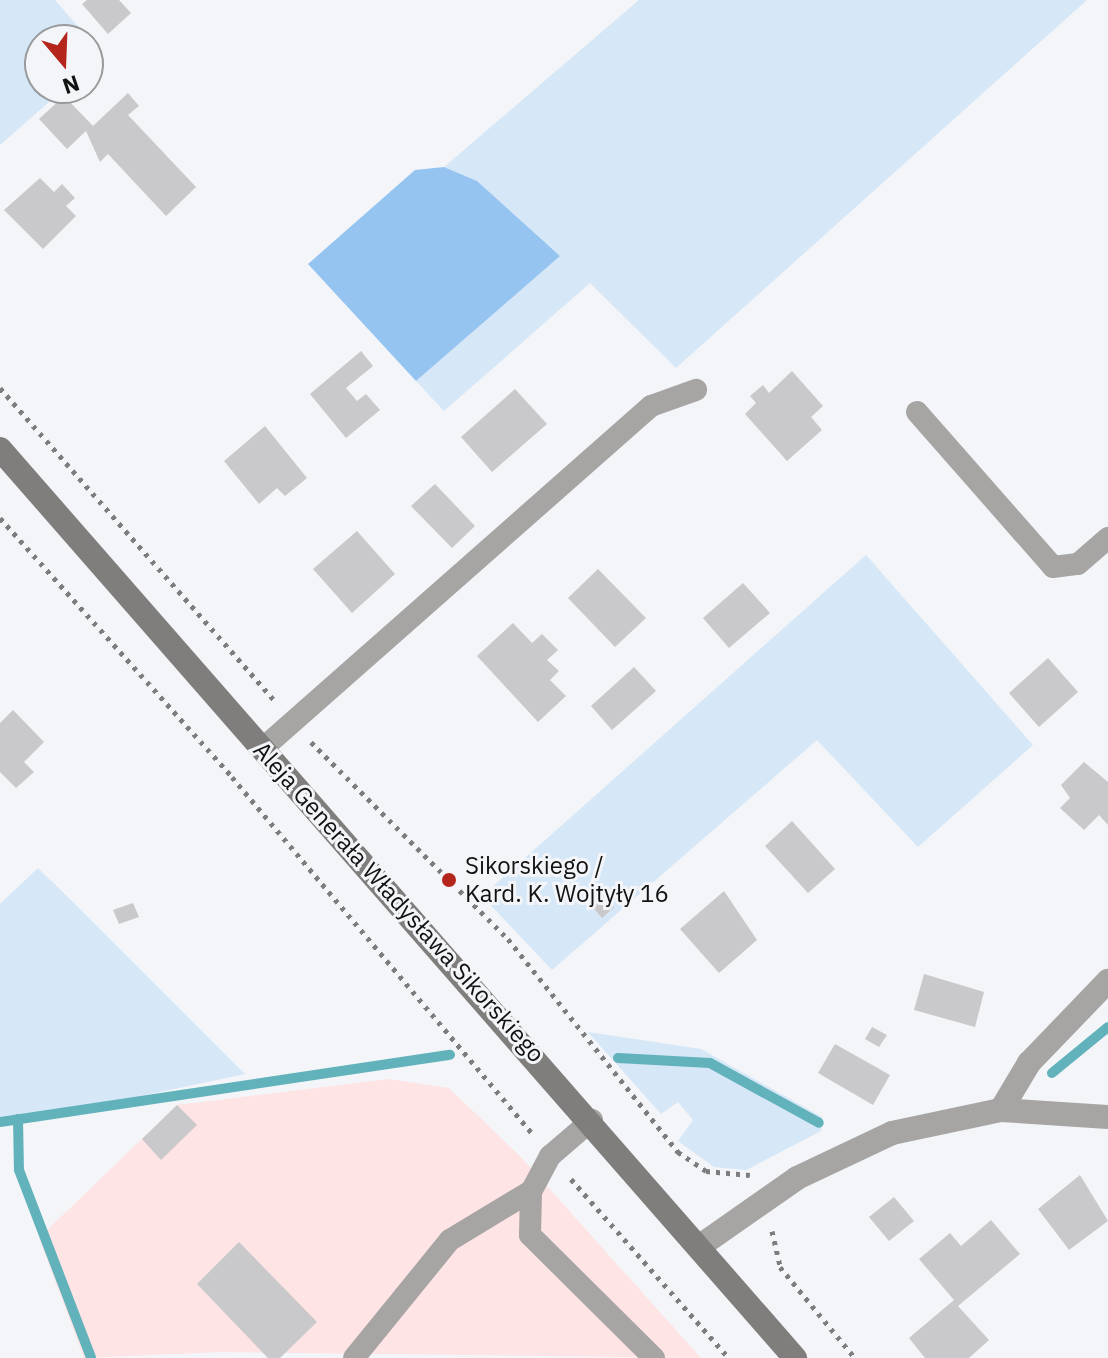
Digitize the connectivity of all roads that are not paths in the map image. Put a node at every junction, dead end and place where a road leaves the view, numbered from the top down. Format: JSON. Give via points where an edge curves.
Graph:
{"nodes":[{"id":1,"x":696,"y":390,"type":"dead end"},
{"id":2,"x":917,"y":412,"type":"dead end"},
{"id":3,"x":0,"y":449,"type":"edge"},
{"id":4,"x":1108,"y":538,"type":"edge"},
{"id":5,"x":262,"y":749,"type":"junction"},
{"id":6,"x":1108,"y":981,"type":"edge"},
{"id":7,"x":1001,"y":1110,"type":"junction"},
{"id":8,"x":1108,"y":1117,"type":"edge"},
{"id":9,"x":592,"y":1120,"type":"junction"},
{"id":10,"x":531,"y":1191,"type":"junction"},
{"id":11,"x":700,"y":1246,"type":"junction"},
{"id":12,"x":788,"y":1356,"type":"edge"},
{"id":13,"x":354,"y":1358,"type":"edge"},
{"id":14,"x":654,"y":1358,"type":"edge"}],
"edges":[{"from":1,"to":5,"type":"lane","via":[[651,406]]},
{"from":2,"to":4,"type":"lane","via":[[1053,567],[1078,564]]},
{"from":3,"to":5,"type":"main road","name":"Aleja Generała Władysława Sikorskiego"},
{"from":5,"to":9,"type":"main road","name":"Aleja Generała Władysława Sikorskiego"},
{"from":6,"to":7,"type":"street","via":[[1029,1063]]},
{"from":7,"to":8,"type":"street"},
{"from":7,"to":11,"type":"street","via":[[904,1129],[842,1153]]},
{"from":9,"to":10,"type":"lane","via":[[550,1156]]},
{"from":9,"to":11,"type":"main road","name":"Aleja Generała Władysława Sikorskiego"},
{"from":10,"to":13,"type":"lane","via":[[450,1240]]},
{"from":10,"to":14,"type":"lane","via":[[530,1235]]},
{"from":11,"to":12,"type":"main road","name":"Aleja Generała Władysława Sikorskiego"}]}
